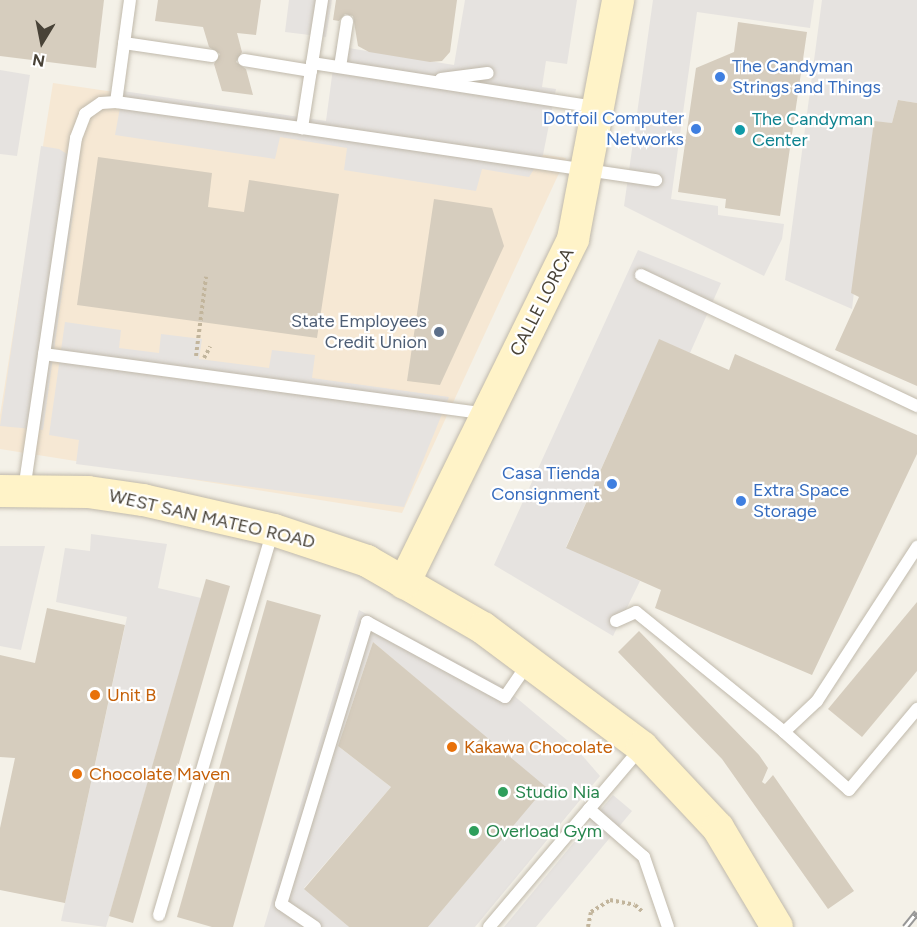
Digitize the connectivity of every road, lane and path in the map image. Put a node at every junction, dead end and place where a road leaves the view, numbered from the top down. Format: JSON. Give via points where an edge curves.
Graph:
{"nodes":[{"id":1,"x":130,"y":0,"type":"edge"},
{"id":2,"x":322,"y":0,"type":"edge"},
{"id":3,"x":618,"y":0,"type":"edge"},
{"id":4,"x":347,"y":22,"type":"dead end"},
{"id":5,"x":124,"y":43,"type":"junction"},
{"id":6,"x":212,"y":56,"type":"dead end"},
{"id":7,"x":244,"y":60,"type":"dead end"},
{"id":8,"x":312,"y":67,"type":"junction"},
{"id":9,"x":340,"y":67,"type":"junction"},
{"id":10,"x":488,"y":73,"type":"dead end"},
{"id":11,"x":425,"y":81,"type":"junction"},
{"id":12,"x":117,"y":102,"type":"junction"},
{"id":13,"x":598,"y":107,"type":"junction"},
{"id":14,"x":302,"y":128,"type":"junction"},
{"id":15,"x":587,"y":170,"type":"junction"},
{"id":16,"x":656,"y":180,"type":"dead end"},
{"id":17,"x":641,"y":275,"type":"dead end"},
{"id":18,"x":206,"y":277,"type":"dead end"},
{"id":19,"x":196,"y":345,"type":"dead end"},
{"id":20,"x":44,"y":354,"type":"junction"},
{"id":21,"x":917,"y":406,"type":"edge"},
{"id":22,"x":485,"y":414,"type":"junction"},
{"id":23,"x":12,"y":490,"type":"edge"},
{"id":24,"x":274,"y":530,"type":"junction"},
{"id":25,"x":917,"y":547,"type":"edge"},
{"id":26,"x":404,"y":583,"type":"junction"},
{"id":27,"x":616,"y":621,"type":"dead end"},
{"id":28,"x":529,"y":662,"type":"junction"},
{"id":29,"x":917,"y":709,"type":"edge"},
{"id":30,"x":784,"y":732,"type":"junction"},
{"id":31,"x":642,"y":747,"type":"junction"},
{"id":32,"x":589,"y":809,"type":"junction"},
{"id":33,"x":159,"y":915,"type":"dead end"},
{"id":34,"x":652,"y":919,"type":"dead end"},
{"id":35,"x":315,"y":927,"type":"edge"},
{"id":36,"x":489,"y":927,"type":"edge"},
{"id":37,"x":588,"y":927,"type":"edge"},
{"id":38,"x":668,"y":927,"type":"edge"},
{"id":39,"x":777,"y":927,"type":"edge"}],
"edges":[{"from":1,"to":5,"type":"lane"},
{"from":2,"to":8,"type":"lane"},
{"from":3,"to":13,"type":"street","name":"CALLE LORCA"},
{"from":4,"to":9,"type":"lane"},
{"from":5,"to":6,"type":"lane"},
{"from":5,"to":12,"type":"lane"},
{"from":7,"to":8,"type":"lane"},
{"from":8,"to":9,"type":"lane"},
{"from":8,"to":14,"type":"lane"},
{"from":9,"to":11,"type":"lane"},
{"from":10,"to":11,"type":"lane"},
{"from":11,"to":13,"type":"lane"},
{"from":12,"to":14,"type":"lane"},
{"from":12,"to":20,"type":"lane","via":[[100,103],[85,114],[76,138]]},
{"from":13,"to":15,"type":"street","name":"CALLE LORCA"},
{"from":14,"to":15,"type":"lane"},
{"from":15,"to":16,"type":"lane"},
{"from":15,"to":22,"type":"street","name":"CALLE LORCA","via":[[573,239]]},
{"from":17,"to":21,"type":"lane"},
{"from":18,"to":19,"type":"path"},
{"from":20,"to":22,"type":"lane"},
{"from":20,"to":23,"type":"lane"},
{"from":22,"to":26,"type":"street","name":"CALLE LORCA"},
{"from":23,"to":24,"type":"street","name":"WEST SAN MATEO ROAD","via":[[88,492],[143,500]]},
{"from":24,"to":26,"type":"street","name":"WEST SAN MATEO ROAD","via":[[367,561]]},
{"from":24,"to":33,"type":"lane"},
{"from":25,"to":30,"type":"lane","via":[[817,701]]},
{"from":26,"to":28,"type":"street","name":"WEST SAN MATEO ROAD","via":[[483,628]]},
{"from":27,"to":30,"type":"lane","via":[[636,612]]},
{"from":28,"to":31,"type":"street","name":"WEST SAN MATEO ROAD"},
{"from":28,"to":35,"type":"lane","via":[[505,697],[366,622],[281,904]]},
{"from":29,"to":30,"type":"lane","via":[[849,790]]},
{"from":31,"to":32,"type":"lane"},
{"from":31,"to":39,"type":"street","name":"WEST SAN MATEO ROAD","via":[[718,828]]},
{"from":32,"to":36,"type":"lane"},
{"from":32,"to":38,"type":"lane","via":[[644,857]]},
{"from":34,"to":37,"type":"path","via":[[635,905],[610,900],[591,912]]}]}
